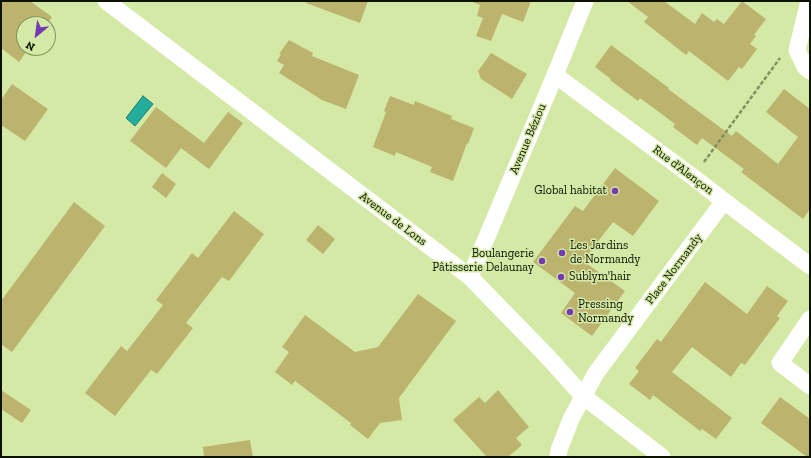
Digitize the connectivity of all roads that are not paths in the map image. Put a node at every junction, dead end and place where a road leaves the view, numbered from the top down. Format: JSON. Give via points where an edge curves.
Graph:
{"nodes":[{"id":1,"x":106,"y":1,"type":"edge"},
{"id":2,"x":585,"y":1,"type":"edge"},
{"id":3,"x":809,"y":1,"type":"edge"},
{"id":4,"x":810,"y":71,"type":"edge"},
{"id":5,"x":555,"y":75,"type":"junction"},
{"id":6,"x":724,"y":201,"type":"junction"},
{"id":7,"x":810,"y":266,"type":"edge"},
{"id":8,"x":470,"y":277,"type":"junction"},
{"id":9,"x":810,"y":319,"type":"edge"},
{"id":10,"x":810,"y":386,"type":"edge"},
{"id":11,"x":583,"y":396,"type":"junction"},
{"id":12,"x":558,"y":457,"type":"edge"},
{"id":13,"x":662,"y":457,"type":"edge"}],
"edges":[{"from":1,"to":8,"type":"street","name":"Avenue de Lons"},
{"from":2,"to":5,"type":"street","name":"Avenue Béziou"},
{"from":3,"to":4,"type":"street","via":[[797,50],[805,67]]},
{"from":5,"to":6,"type":"street","name":"Rue d'Alençon"},
{"from":5,"to":8,"type":"street","name":"Avenue Béziou"},
{"from":6,"to":7,"type":"street","name":"Rue d'Alençon"},
{"from":6,"to":11,"type":"street","name":"Place Normandy","via":[[596,373]]},
{"from":8,"to":11,"type":"street","name":"Avenue de Lons"},
{"from":9,"to":10,"type":"street","via":[[780,363]]},
{"from":11,"to":12,"type":"street","name":"Place Normandy","via":[[571,419]]},
{"from":11,"to":13,"type":"street","name":"Avenue de Lons"}]}
